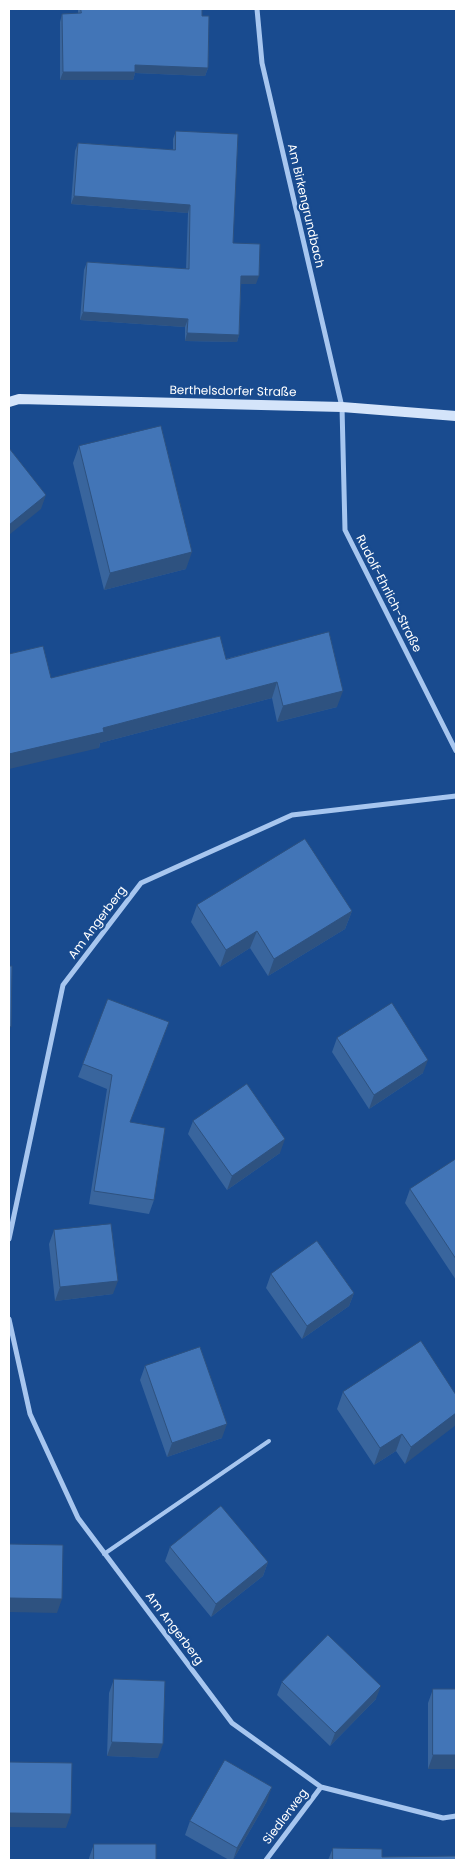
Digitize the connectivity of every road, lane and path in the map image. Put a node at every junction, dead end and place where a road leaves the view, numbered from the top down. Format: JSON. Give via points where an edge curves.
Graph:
{"nodes":[{"id":1,"x":257,"y":9,"type":"edge"},
{"id":2,"x":9,"y":402,"type":"edge"},
{"id":3,"x":342,"y":407,"type":"junction"},
{"id":4,"x":456,"y":416,"type":"edge"},
{"id":5,"x":456,"y":751,"type":"edge"},
{"id":6,"x":456,"y":796,"type":"edge"},
{"id":7,"x":9,"y":1239,"type":"edge"},
{"id":8,"x":9,"y":1319,"type":"edge"},
{"id":9,"x":269,"y":1441,"type":"dead end"},
{"id":10,"x":104,"y":1554,"type":"junction"},
{"id":11,"x":321,"y":1787,"type":"junction"},
{"id":12,"x":456,"y":1816,"type":"edge"},
{"id":13,"x":266,"y":1860,"type":"edge"}],
"edges":[{"from":1,"to":3,"type":"street","name":"Am Birkengrundbach","via":[[262,63]]},
{"from":2,"to":3,"type":"street","name":"Berthelsdorfer Straße","via":[[19,399]]},
{"from":3,"to":4,"type":"street","name":"Berthelsdorfer Straße"},
{"from":3,"to":5,"type":"street","name":"Rudolf-Ehrlich-Straße","via":[[345,530]]},
{"from":6,"to":7,"type":"street","name":"Am Angerberg","via":[[292,816],[141,883],[63,986]]},
{"from":8,"to":10,"type":"street","name":"Am Angerberg","via":[[30,1414],[78,1518]]},
{"from":9,"to":10,"type":"lane"},
{"from":10,"to":11,"type":"street","name":"Am Angerberg","via":[[232,1723]]},
{"from":11,"to":12,"type":"street","name":"Am Angerberg","via":[[443,1818]]},
{"from":11,"to":13,"type":"street","name":"Siedlerweg"}]}
